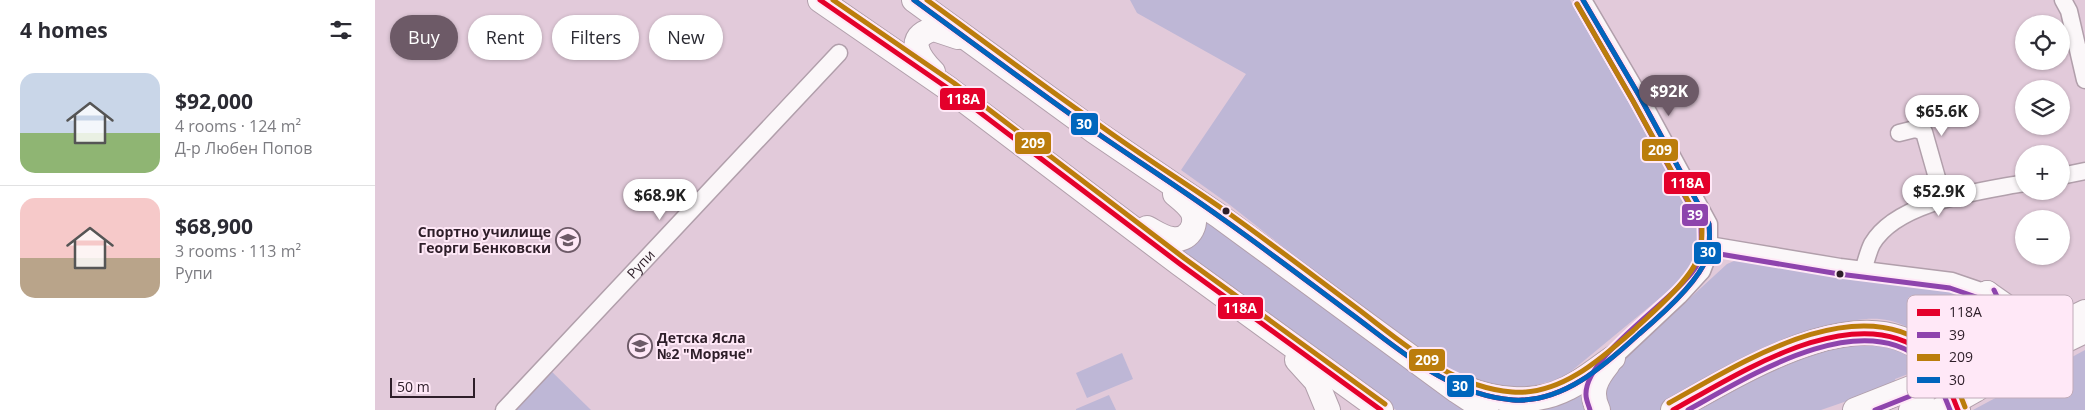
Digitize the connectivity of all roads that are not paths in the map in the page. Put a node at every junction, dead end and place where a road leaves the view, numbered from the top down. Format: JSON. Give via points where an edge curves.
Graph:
{"nodes":[{"id":1,"x":819,"y":0,"type":"edge"},
{"id":2,"x":914,"y":0,"type":"edge"},
{"id":3,"x":1583,"y":0,"type":"edge"},
{"id":4,"x":2063,"y":0,"type":"edge"},
{"id":5,"x":971,"y":42,"type":"junction"},
{"id":6,"x":839,"y":53,"type":"dead end"},
{"id":7,"x":2085,"y":80,"type":"edge"},
{"id":8,"x":949,"y":88,"type":"junction"},
{"id":9,"x":1899,"y":133,"type":"dead end"},
{"id":10,"x":1149,"y":169,"type":"junction"},
{"id":11,"x":2085,"y":171,"type":"edge"},
{"id":12,"x":2070,"y":174,"type":"edge"},
{"id":13,"x":2015,"y":185,"type":"edge"},
{"id":14,"x":1943,"y":199,"type":"junction"},
{"id":15,"x":1116,"y":214,"type":"junction"},
{"id":16,"x":1709,"y":245,"type":"junction"},
{"id":17,"x":1863,"y":270,"type":"junction"},
{"id":18,"x":1987,"y":293,"type":"joint"},
{"id":19,"x":1990,"y":295,"type":"edge"},
{"id":20,"x":2085,"y":311,"type":"edge"},
{"id":21,"x":2073,"y":317,"type":"edge"},
{"id":22,"x":1263,"y":325,"type":"junction"},
{"id":23,"x":2085,"y":331,"type":"edge"},
{"id":24,"x":2073,"y":337,"type":"edge"},
{"id":25,"x":1907,"y":342,"type":"edge"},
{"id":26,"x":1613,"y":358,"type":"junction"},
{"id":27,"x":1436,"y":376,"type":"junction"},
{"id":28,"x":1457,"y":391,"type":"junction"},
{"id":29,"x":1928,"y":398,"type":"edge"},
{"id":30,"x":1932,"y":398,"type":"edge"},
{"id":31,"x":1952,"y":398,"type":"edge"},
{"id":32,"x":504,"y":410,"type":"edge"},
{"id":33,"x":1328,"y":410,"type":"edge"},
{"id":34,"x":1381,"y":410,"type":"edge"},
{"id":35,"x":1486,"y":410,"type":"edge"},
{"id":36,"x":1508,"y":410,"type":"edge"},
{"id":37,"x":1598,"y":410,"type":"edge"},
{"id":38,"x":1673,"y":410,"type":"edge"},
{"id":39,"x":1855,"y":410,"type":"edge"},
{"id":40,"x":1909,"y":410,"type":"edge"},
{"id":41,"x":1958,"y":410,"type":"edge"}],
"edges":[{"from":1,"to":8,"type":"highway"},
{"from":2,"to":5,"type":"highway"},
{"from":3,"to":16,"type":"street","via":[[1709,224]]},
{"from":4,"to":7,"type":"street","via":[[2069,10]]},
{"from":5,"to":8,"type":"highway","via":[[934,29],[921,34],[917,41],[919,57]]},
{"from":5,"to":10,"type":"highway"},
{"from":6,"to":32,"type":"street","name":"Рупи"},
{"from":8,"to":15,"type":"highway"},
{"from":9,"to":14,"type":"street","via":[[1915,129],[1924,132]]},
{"from":10,"to":15,"type":"highway","via":[[1191,210],[1194,221],[1190,233],[1183,238],[1170,239]]},
{"from":10,"to":27,"type":"highway","via":[[1219,216]]},
{"from":11,"to":12,"type":"street"},
{"from":13,"to":14,"type":"street"},
{"from":14,"to":17,"type":"street","via":[[1896,218],[1872,244]]},
{"from":15,"to":22,"type":"highway"},
{"from":16,"to":17,"type":"street"},
{"from":16,"to":26,"type":"street","via":[[1702,271]]},
{"from":17,"to":18,"type":"street","via":[[1953,281]]},
{"from":18,"to":19,"type":"highway"},
{"from":20,"to":21,"type":"highway"},
{"from":22,"to":33,"type":"highway","via":[[1312,376],[1322,391]]},
{"from":22,"to":34,"type":"highway"},
{"from":23,"to":24,"type":"highway"},
{"from":25,"to":38,"type":"highway","via":[[1866,332],[1830,337],[1776,356]]},
{"from":26,"to":27,"type":"highway","via":[[1556,394],[1534,399],[1490,396]]},
{"from":26,"to":37,"type":"highway","via":[[1594,387]]},
{"from":27,"to":28,"type":"highway"},
{"from":28,"to":35,"type":"highway"},
{"from":28,"to":36,"type":"highway"},
{"from":29,"to":39,"type":"highway"},
{"from":30,"to":40,"type":"main road"},
{"from":31,"to":41,"type":"highway"}]}
